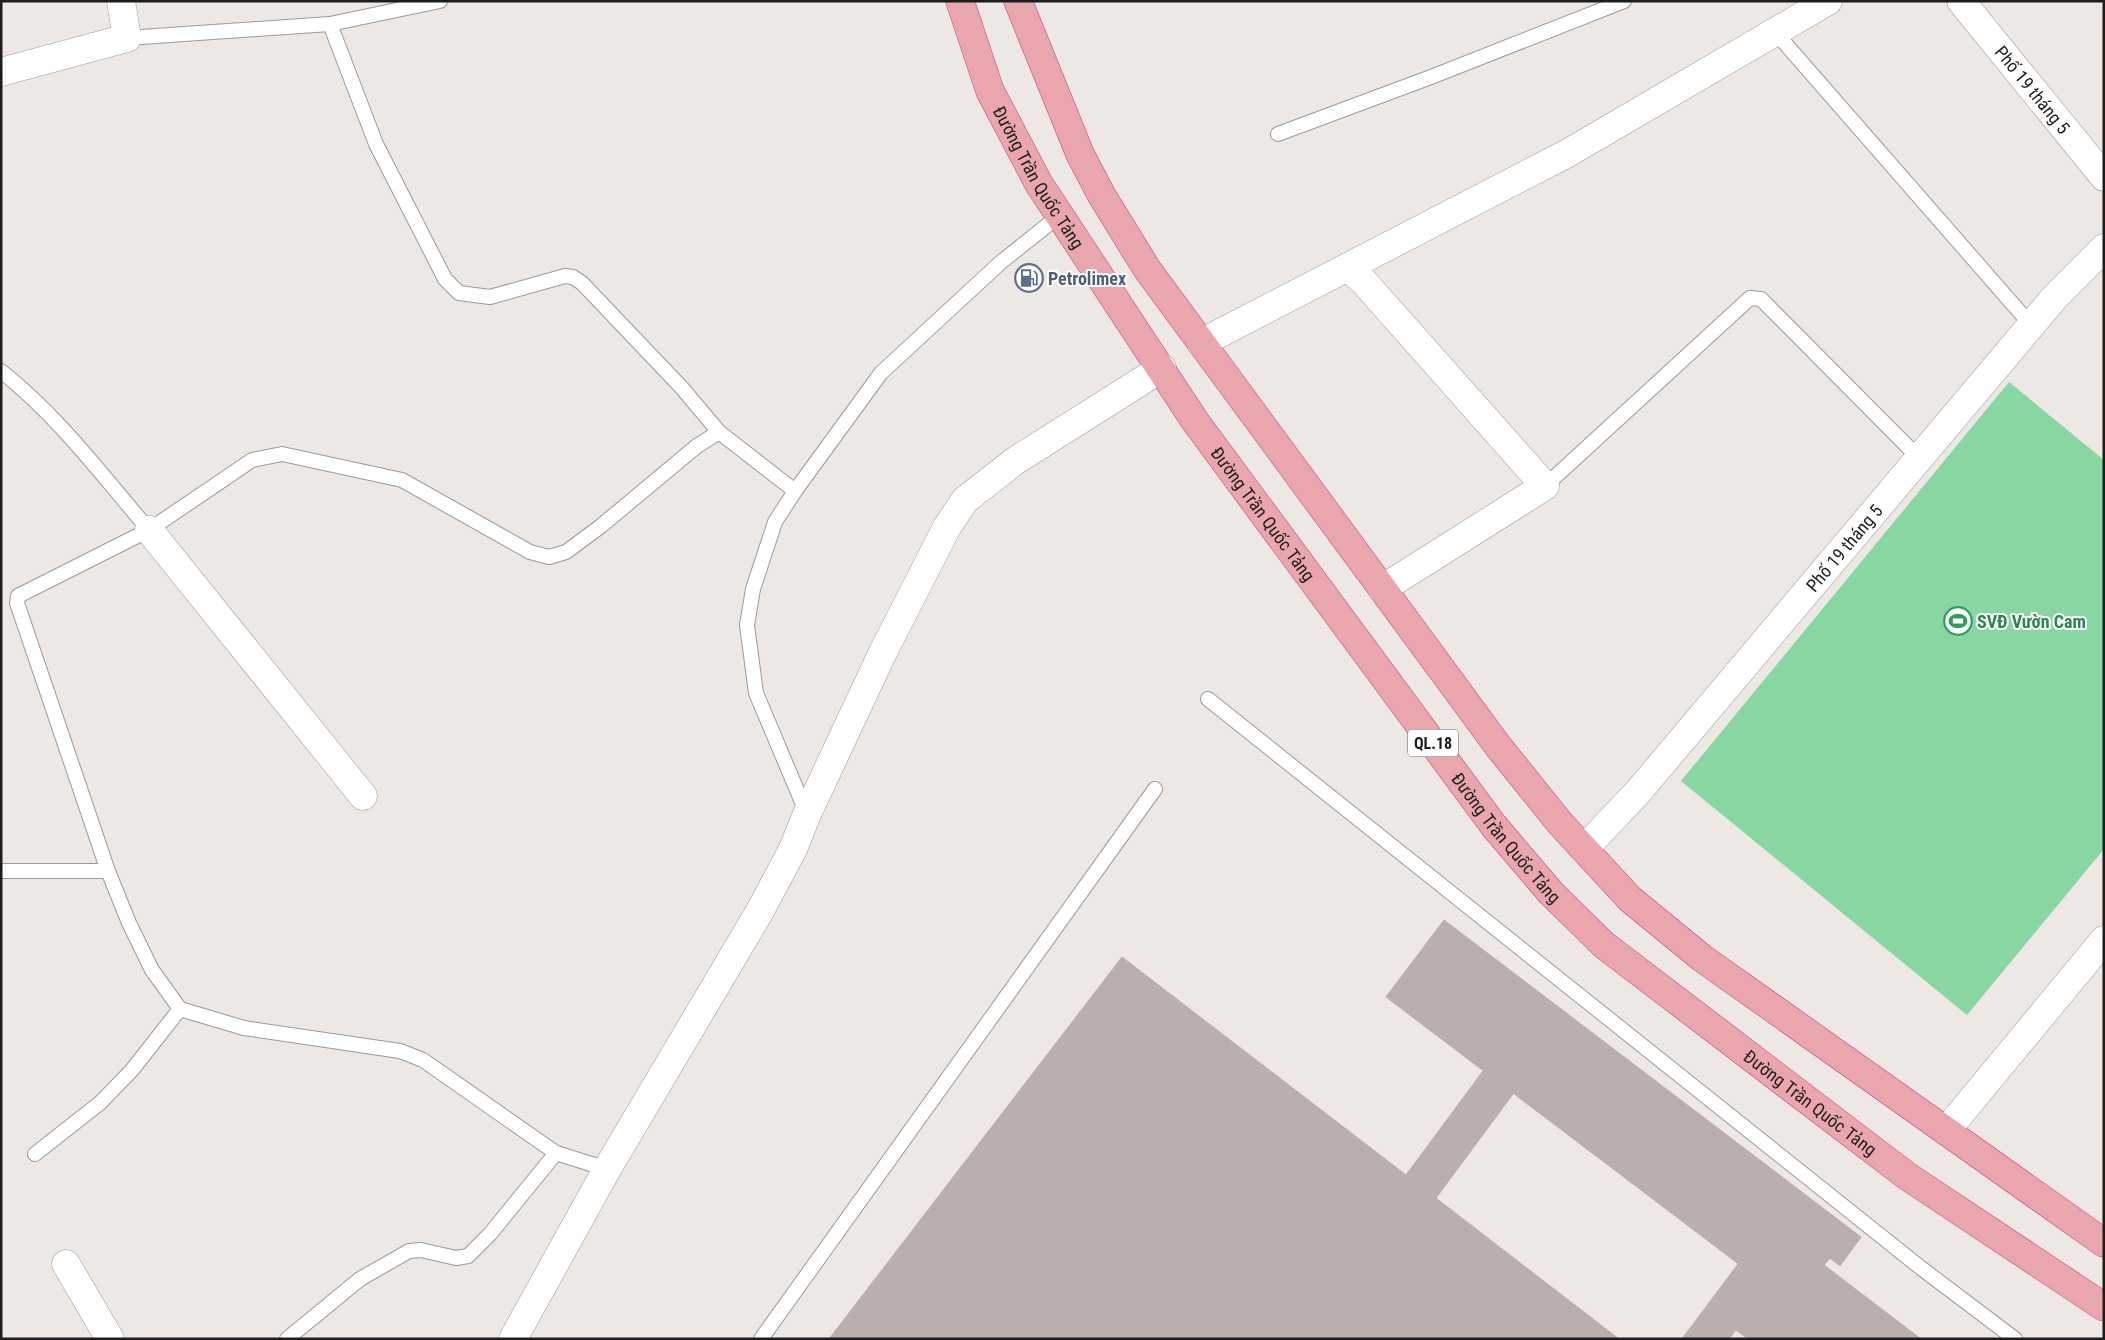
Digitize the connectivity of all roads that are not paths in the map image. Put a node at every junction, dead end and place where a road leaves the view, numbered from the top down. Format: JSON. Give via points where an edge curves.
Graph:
{"nodes":[{"id":1,"x":121,"y":1,"type":"edge"},
{"id":2,"x":440,"y":1,"type":"edge"},
{"id":3,"x":960,"y":1,"type":"edge"},
{"id":4,"x":1018,"y":1,"type":"edge"},
{"id":5,"x":1624,"y":1,"type":"edge"},
{"id":6,"x":1828,"y":1,"type":"edge"},
{"id":7,"x":1961,"y":1,"type":"edge"},
{"id":8,"x":330,"y":24,"type":"junction"},
{"id":9,"x":1776,"y":33,"type":"junction"},
{"id":10,"x":127,"y":38,"type":"junction"},
{"id":11,"x":1,"y":72,"type":"edge"},
{"id":12,"x":1278,"y":134,"type":"dead end"},
{"id":13,"x":2104,"y":177,"type":"edge"},
{"id":14,"x":1060,"y":215,"type":"junction"},
{"id":15,"x":2104,"y":248,"type":"edge"},
{"id":16,"x":1348,"y":267,"type":"junction"},
{"id":17,"x":2031,"y":325,"type":"junction"},
{"id":18,"x":1201,"y":343,"type":"junction"},
{"id":19,"x":1162,"y":368,"type":"junction"},
{"id":20,"x":1,"y":371,"type":"edge"},
{"id":21,"x":720,"y":432,"type":"junction"},
{"id":22,"x":1919,"y":458,"type":"junction"},
{"id":23,"x":1545,"y":486,"type":"junction"},
{"id":24,"x":794,"y":490,"type":"junction"},
{"id":25,"x":150,"y":530,"type":"junction"},
{"id":26,"x":1382,"y":589,"type":"junction"},
{"id":27,"x":1208,"y":699,"type":"dead end"},
{"id":28,"x":1155,"y":789,"type":"dead end"},
{"id":29,"x":362,"y":796,"type":"dead end"},
{"id":30,"x":807,"y":814,"type":"junction"},
{"id":31,"x":1584,"y":849,"type":"junction"},
{"id":32,"x":1,"y":871,"type":"edge"},
{"id":33,"x":108,"y":871,"type":"junction"},
{"id":34,"x":2104,"y":940,"type":"edge"},
{"id":35,"x":180,"y":1008,"type":"junction"},
{"id":36,"x":1946,"y":1131,"type":"junction"},
{"id":37,"x":556,"y":1153,"type":"junction"},
{"id":38,"x":35,"y":1154,"type":"dead end"},
{"id":39,"x":606,"y":1170,"type":"junction"},
{"id":40,"x":2104,"y":1243,"type":"edge"},
{"id":41,"x":66,"y":1264,"type":"dead end"},
{"id":42,"x":2104,"y":1307,"type":"edge"},
{"id":43,"x":110,"y":1339,"type":"edge"},
{"id":44,"x":287,"y":1339,"type":"edge"},
{"id":45,"x":513,"y":1339,"type":"edge"},
{"id":46,"x":761,"y":1339,"type":"edge"},
{"id":47,"x":2015,"y":1339,"type":"edge"}],
"edges":[{"from":1,"to":10,"type":"street"},
{"from":2,"to":8,"type":"lane"},
{"from":3,"to":14,"type":"highway","name":"Đường Trần Quốc Tảng","number":"QL.18","via":[[990,91],[1039,184]]},
{"from":4,"to":18,"type":"highway","number":"QL.18","via":[[1080,154],[1102,196],[1147,269]]},
{"from":5,"to":12,"type":"lane"},
{"from":6,"to":9,"type":"street"},
{"from":7,"to":13,"type":"street","name":"Phố 19 tháng 5"},
{"from":8,"to":10,"type":"lane"},
{"from":8,"to":21,"type":"lane","via":[[376,144],[445,279],[459,293],[490,297],[565,276],[573,277],[682,388]]},
{"from":9,"to":16,"type":"street","via":[[1568,153]]},
{"from":9,"to":17,"type":"lane"},
{"from":10,"to":11,"type":"street"},
{"from":14,"to":19,"type":"highway","name":"Đường Trần Quốc Tảng","number":"QL.18"},
{"from":14,"to":24,"type":"lane","via":[[1000,263],[881,374]]},
{"from":15,"to":17,"type":"street","name":"Phố 19 tháng 5"},
{"from":16,"to":18,"type":"street"},
{"from":16,"to":23,"type":"street"},
{"from":17,"to":22,"type":"street","name":"Phố 19 tháng 5"},
{"from":18,"to":26,"type":"highway","number":"QL.18"},
{"from":19,"to":30,"type":"street","via":[[1015,461],[965,500],[947,527],[883,652]]},
{"from":19,"to":42,"type":"highway","name":"Đường Trần Quốc Tảng","number":"QL.18","via":[[1195,421],[1494,826],[1551,893],[1604,946],[1907,1176]]},
{"from":20,"to":25,"type":"lane","via":[[66,433]]},
{"from":21,"to":24,"type":"lane"},
{"from":21,"to":25,"type":"lane","via":[[697,446],[566,552],[549,557],[530,552],[402,480],[282,454],[252,460]]},
{"from":22,"to":23,"type":"lane","via":[[1761,299],[1750,298]]},
{"from":22,"to":31,"type":"street","name":"Phố 19 tháng 5","via":[[1638,792]]},
{"from":23,"to":26,"type":"street"},
{"from":24,"to":30,"type":"lane","via":[[775,522],[753,589],[748,625],[756,692]]},
{"from":25,"to":29,"type":"street"},
{"from":25,"to":33,"type":"lane","via":[[24,592],[18,596],[17,603]]},
{"from":26,"to":31,"type":"highway","number":"QL.18","via":[[1498,746],[1558,822]]},
{"from":27,"to":47,"type":"lane","via":[[1921,1268]]},
{"from":28,"to":46,"type":"lane"},
{"from":30,"to":39,"type":"street","via":[[793,849],[760,911]]},
{"from":31,"to":36,"type":"highway","number":"QL.18","via":[[1630,899],[1702,958]]},
{"from":32,"to":33,"type":"lane"},
{"from":33,"to":35,"type":"lane","via":[[128,923],[152,970]]},
{"from":34,"to":36,"type":"street"},
{"from":35,"to":37,"type":"lane","via":[[244,1028],[400,1051],[423,1060]]},
{"from":35,"to":38,"type":"lane","via":[[132,1070],[100,1103]]},
{"from":36,"to":40,"type":"highway","number":"QL.18"},
{"from":37,"to":39,"type":"lane"},
{"from":37,"to":44,"type":"lane","via":[[468,1256],[456,1258],[421,1250],[409,1251],[360,1279]]},
{"from":39,"to":45,"type":"street"},
{"from":41,"to":43,"type":"street"}]}
